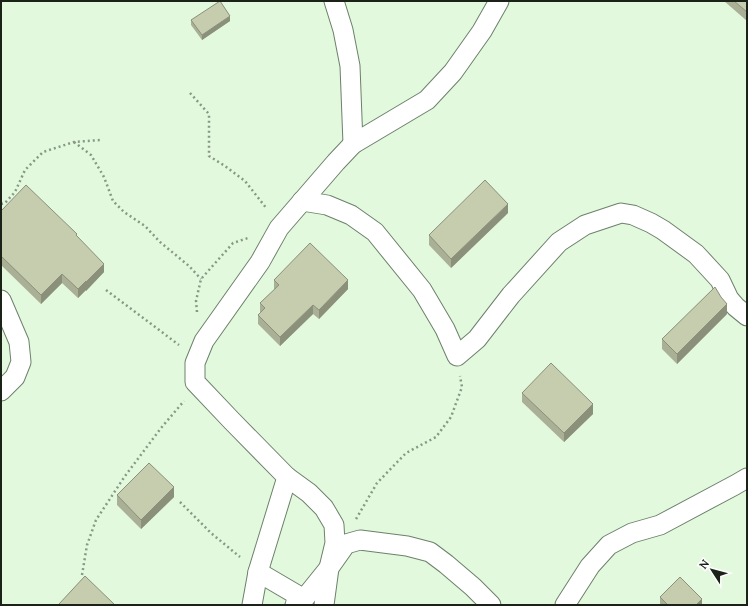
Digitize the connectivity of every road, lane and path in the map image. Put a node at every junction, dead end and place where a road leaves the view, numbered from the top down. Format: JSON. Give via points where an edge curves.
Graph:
{"nodes":[{"id":1,"x":334,"y":1,"type":"edge"},
{"id":2,"x":499,"y":1,"type":"edge"},
{"id":3,"x":190,"y":93,"type":"dead end"},
{"id":4,"x":101,"y":140,"type":"dead end"},
{"id":5,"x":74,"y":142,"type":"junction"},
{"id":6,"x":353,"y":144,"type":"junction"},
{"id":7,"x":302,"y":201,"type":"junction"},
{"id":8,"x":1,"y":204,"type":"edge"},
{"id":9,"x":279,"y":228,"type":"junction"},
{"id":10,"x":201,"y":279,"type":"junction"},
{"id":11,"x":106,"y":290,"type":"dead end"},
{"id":12,"x":1,"y":300,"type":"edge"},
{"id":13,"x":747,"y":316,"type":"edge"},
{"id":14,"x":204,"y":341,"type":"junction"},
{"id":15,"x":457,"y":356,"type":"junction"},
{"id":16,"x":195,"y":363,"type":"junction"},
{"id":17,"x":195,"y":382,"type":"junction"},
{"id":18,"x":1,"y":391,"type":"edge"},
{"id":19,"x":287,"y":477,"type":"junction"},
{"id":20,"x":747,"y":478,"type":"edge"},
{"id":21,"x":180,"y":502,"type":"dead end"},
{"id":22,"x":346,"y":544,"type":"junction"},
{"id":23,"x":329,"y":568,"type":"junction"},
{"id":24,"x":258,"y":572,"type":"junction"},
{"id":25,"x":82,"y":575,"type":"dead end"},
{"id":26,"x":299,"y":602,"type":"edge"},
{"id":27,"x":252,"y":605,"type":"edge"},
{"id":28,"x":324,"y":605,"type":"edge"},
{"id":29,"x":491,"y":605,"type":"edge"},
{"id":30,"x":565,"y":605,"type":"edge"}],
"edges":[{"from":1,"to":6,"type":"street","via":[[350,66]]},
{"from":2,"to":6,"type":"street","via":[[454,72],[427,100]]},
{"from":3,"to":9,"type":"path","via":[[209,114],[209,156],[245,181]]},
{"from":4,"to":5,"type":"path"},
{"from":5,"to":8,"type":"path","via":[[43,152],[26,170],[15,192]]},
{"from":5,"to":10,"type":"path","via":[[91,155],[104,177],[113,201],[145,226]]},
{"from":6,"to":7,"type":"street"},
{"from":7,"to":9,"type":"street"},
{"from":7,"to":15,"type":"street","via":[[327,205],[351,215],[375,232],[422,290],[446,329]]},
{"from":9,"to":10,"type":"path","via":[[233,243]]},
{"from":9,"to":14,"type":"street","via":[[260,262]]},
{"from":10,"to":14,"type":"path","via":[[196,301],[197,321]]},
{"from":11,"to":16,"type":"path","via":[[184,349]]},
{"from":12,"to":18,"type":"street","via":[[19,342],[21,362],[15,377]]},
{"from":13,"to":15,"type":"street","via":[[729,299],[720,280],[696,254],[651,223],[633,214],[621,213],[585,225],[559,242],[511,295],[477,339]]},
{"from":14,"to":16,"type":"street"},
{"from":15,"to":22,"type":"path","via":[[462,387],[451,416],[436,437],[406,453],[378,483],[359,514]]},
{"from":16,"to":17,"type":"street"},
{"from":17,"to":19,"type":"street"},
{"from":17,"to":25,"type":"path","via":[[185,399],[125,476],[96,520],[87,545]]},
{"from":19,"to":23,"type":"street","via":[[324,508],[334,525],[336,543]]},
{"from":19,"to":24,"type":"street"},
{"from":20,"to":30,"type":"street","via":[[660,525],[632,533],[609,545],[590,566]]},
{"from":21,"to":24,"type":"path","via":[[211,533]]},
{"from":22,"to":23,"type":"street"},
{"from":22,"to":29,"type":"street","via":[[360,540],[407,546],[430,552]]},
{"from":23,"to":26,"type":"street"},
{"from":23,"to":28,"type":"street"},
{"from":24,"to":26,"type":"street"},
{"from":24,"to":27,"type":"street"}]}
